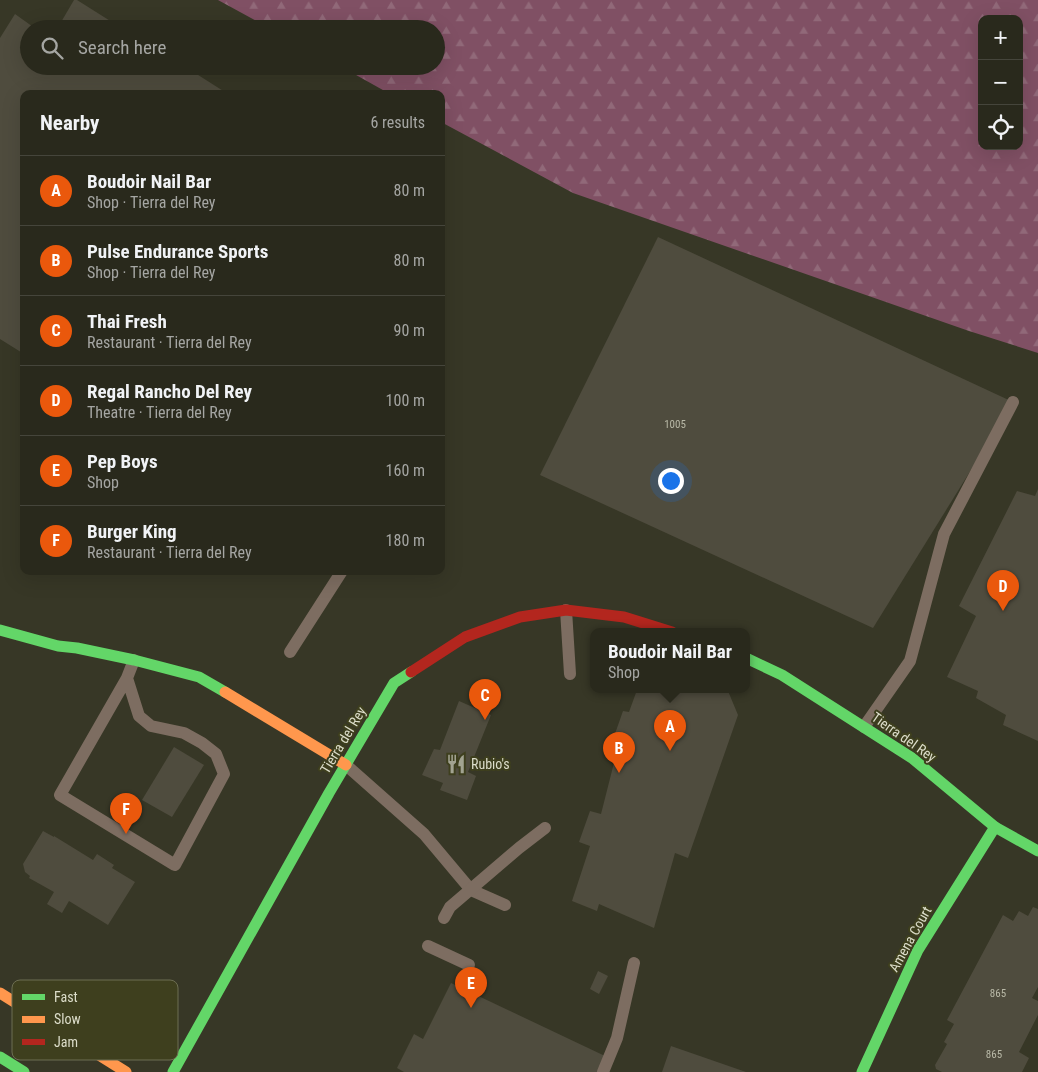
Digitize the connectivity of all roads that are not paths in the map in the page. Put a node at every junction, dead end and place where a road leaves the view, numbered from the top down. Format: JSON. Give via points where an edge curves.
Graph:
{"nodes":[{"id":1,"x":1012,"y":402,"type":"dead end"},
{"id":2,"x":339,"y":575,"type":"edge"},
{"id":3,"x":566,"y":610,"type":"junction"},
{"id":4,"x":659,"y":628,"type":"edge"},
{"id":5,"x":0,"y":630,"type":"edge"},
{"id":6,"x":290,"y":652,"type":"dead end"},
{"id":7,"x":134,"y":660,"type":"junction"},
{"id":8,"x":750,"y":660,"type":"edge"},
{"id":9,"x":570,"y":674,"type":"dead end"},
{"id":10,"x":127,"y":678,"type":"junction"},
{"id":11,"x":864,"y":727,"type":"junction"},
{"id":12,"x":346,"y":765,"type":"junction"},
{"id":13,"x":995,"y":827,"type":"junction"},
{"id":14,"x":546,"y":828,"type":"dead end"},
{"id":15,"x":1038,"y":851,"type":"edge"},
{"id":16,"x":471,"y":890,"type":"junction"},
{"id":17,"x":505,"y":905,"type":"dead end"},
{"id":18,"x":444,"y":918,"type":"dead end"},
{"id":19,"x":428,"y":946,"type":"dead end"},
{"id":20,"x":634,"y":963,"type":"dead end"},
{"id":21,"x":469,"y":965,"type":"dead end"},
{"id":22,"x":0,"y":993,"type":"edge"},
{"id":23,"x":12,"y":1001,"type":"edge"},
{"id":24,"x":0,"y":1057,"type":"edge"},
{"id":25,"x":107,"y":1060,"type":"edge"},
{"id":26,"x":24,"y":1072,"type":"edge"},
{"id":27,"x":126,"y":1072,"type":"edge"},
{"id":28,"x":173,"y":1072,"type":"edge"},
{"id":29,"x":603,"y":1072,"type":"edge"},
{"id":30,"x":862,"y":1072,"type":"edge"}],
"edges":[{"from":1,"to":11,"type":"lane","via":[[944,534],[910,661]]},
{"from":2,"to":6,"type":"lane"},
{"from":3,"to":4,"type":"street","name":"Tierra del Rey","via":[[624,617]]},
{"from":3,"to":9,"type":"lane"},
{"from":3,"to":12,"type":"street","name":"Tierra del Rey","via":[[520,617],[465,637],[394,683]]},
{"from":5,"to":7,"type":"street","via":[[58,646]]},
{"from":7,"to":10,"type":"lane"},
{"from":7,"to":12,"type":"street","via":[[199,677]]},
{"from":8,"to":11,"type":"street","name":"Tierra del Rey","via":[[782,675]]},
{"from":10,"to":10,"type":"lane","via":[[60,795],[175,864],[224,774],[216,754],[202,743],[184,733],[151,726],[138,716]]},
{"from":11,"to":13,"type":"street","name":"Tierra del Rey","via":[[912,758]]},
{"from":12,"to":16,"type":"lane","via":[[424,834]]},
{"from":12,"to":28,"type":"street","name":"Tierra del Rey"},
{"from":13,"to":15,"type":"street","name":"Tierra del Rey"},
{"from":13,"to":30,"type":"street","name":"Amena Court","via":[[918,950]]},
{"from":14,"to":16,"type":"lane"},
{"from":16,"to":17,"type":"lane"},
{"from":16,"to":18,"type":"lane","via":[[450,907]]},
{"from":19,"to":21,"type":"lane"},
{"from":20,"to":29,"type":"lane","via":[[617,1038]]},
{"from":22,"to":23,"type":"street"},
{"from":24,"to":26,"type":"street"},
{"from":25,"to":27,"type":"street"}]}
